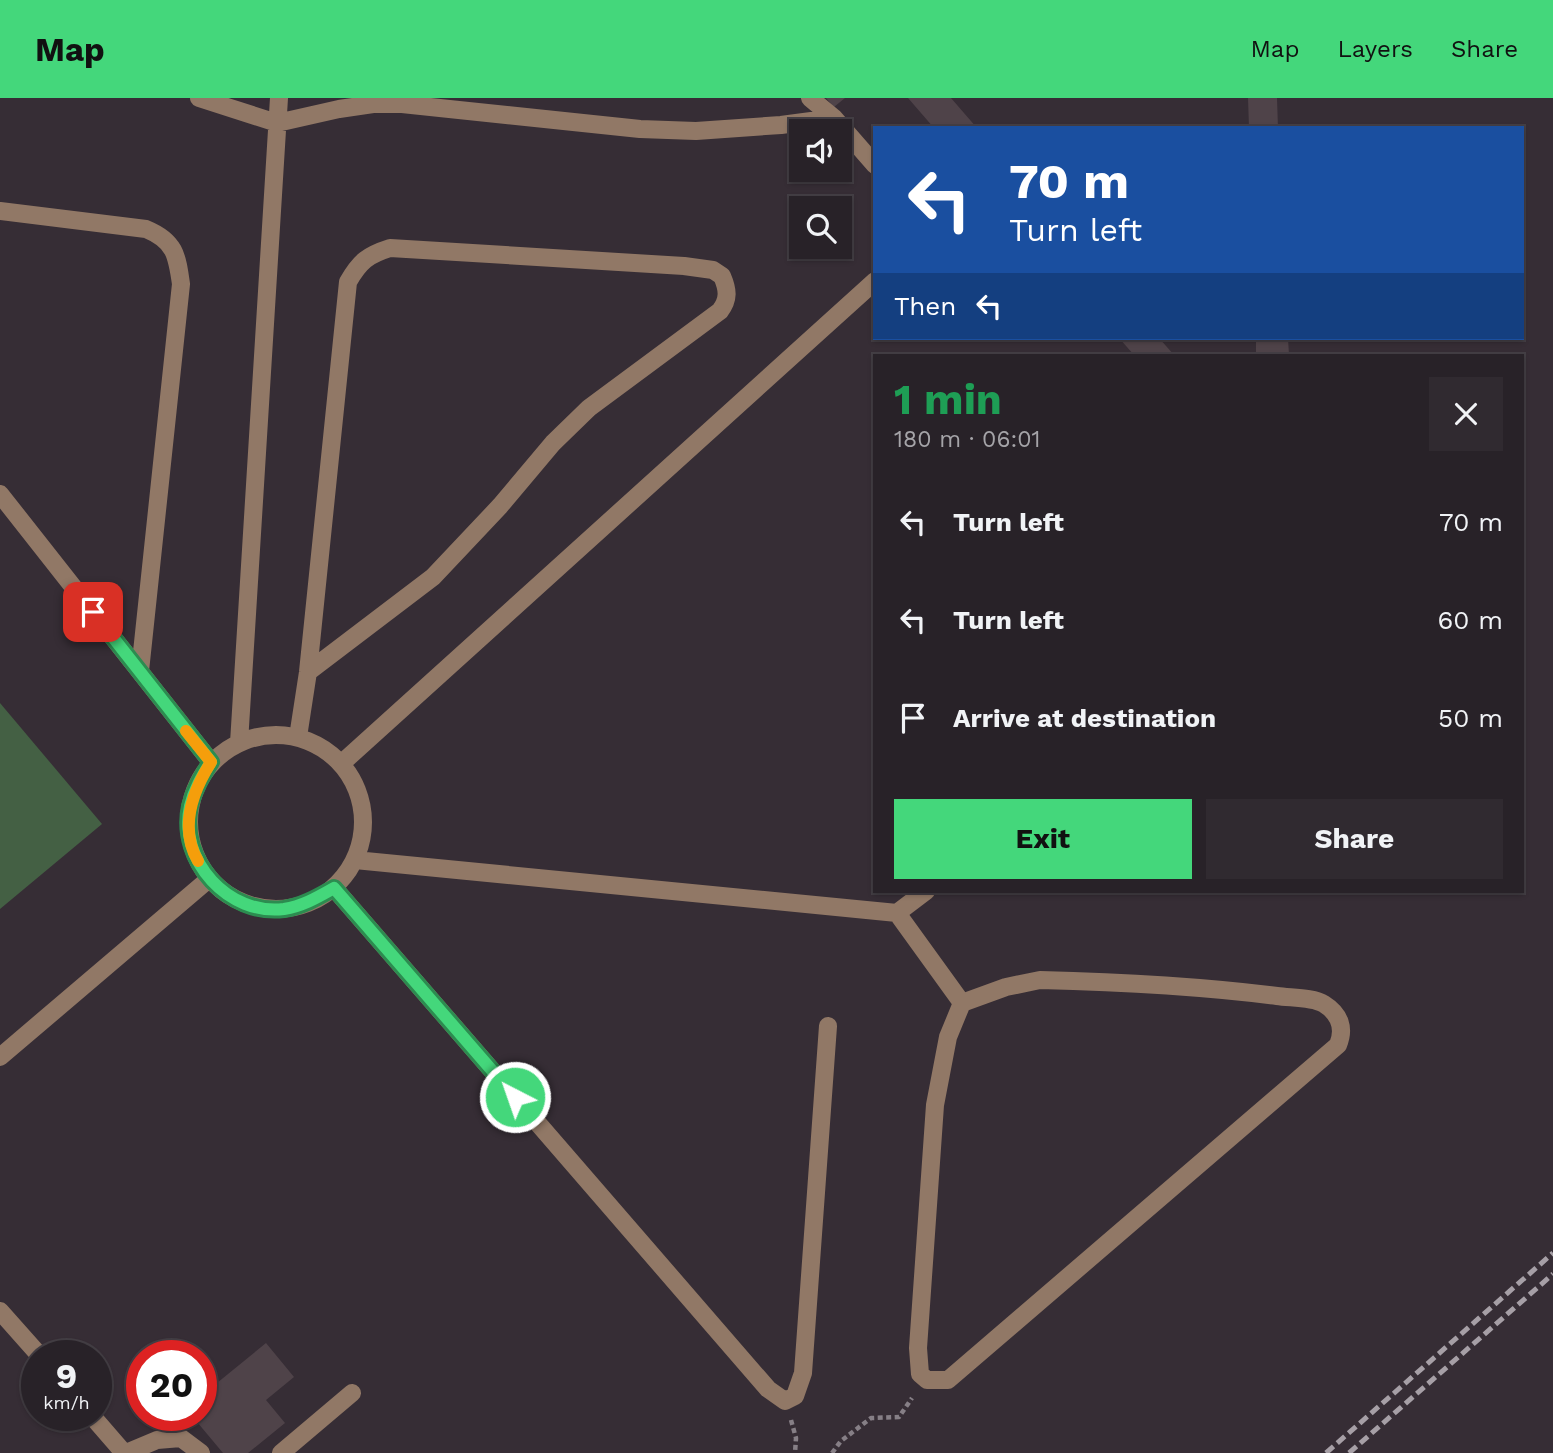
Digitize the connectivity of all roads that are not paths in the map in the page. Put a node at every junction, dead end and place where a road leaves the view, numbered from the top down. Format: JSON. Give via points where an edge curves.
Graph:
{"nodes":[{"id":1,"x":199,"y":98,"type":"edge"},
{"id":2,"x":279,"y":98,"type":"edge"},
{"id":3,"x":810,"y":98,"type":"edge"},
{"id":4,"x":834,"y":118,"type":"junction"},
{"id":5,"x":277,"y":123,"type":"junction"},
{"id":6,"x":873,"y":163,"type":"edge"},
{"id":7,"x":0,"y":211,"type":"edge"},
{"id":8,"x":873,"y":283,"type":"edge"},
{"id":9,"x":0,"y":494,"type":"edge"},
{"id":10,"x":140,"y":671,"type":"junction"},
{"id":11,"x":308,"y":672,"type":"junction"},
{"id":12,"x":298,"y":737,"type":"junction"},
{"id":13,"x":239,"y":743,"type":"junction"},
{"id":14,"x":211,"y":762,"type":"junction"},
{"id":15,"x":342,"y":763,"type":"junction"},
{"id":16,"x":355,"y":860,"type":"junction"},
{"id":17,"x":209,"y":879,"type":"junction"},
{"id":18,"x":334,"y":888,"type":"junction"},
{"id":19,"x":923,"y":893,"type":"edge"},
{"id":20,"x":897,"y":912,"type":"junction"},
{"id":21,"x":962,"y":1003,"type":"junction"},
{"id":22,"x":828,"y":1026,"type":"dead end"},
{"id":23,"x":0,"y":1057,"type":"edge"},
{"id":24,"x":0,"y":1311,"type":"edge"},
{"id":25,"x":26,"y":1340,"type":"edge"},
{"id":26,"x":352,"y":1393,"type":"dead end"},
{"id":27,"x":105,"y":1431,"type":"edge"},
{"id":28,"x":125,"y":1453,"type":"edge"},
{"id":29,"x":201,"y":1453,"type":"edge"},
{"id":30,"x":281,"y":1453,"type":"edge"}],
"edges":[{"from":1,"to":5,"type":"street"},
{"from":2,"to":5,"type":"street"},
{"from":3,"to":4,"type":"street"},
{"from":4,"to":5,"type":"street","via":[[708,130],[654,130],[373,104]]},
{"from":4,"to":6,"type":"street"},
{"from":5,"to":13,"type":"street"},
{"from":7,"to":10,"type":"street","via":[[146,229],[171,245],[178,261],[181,284]]},
{"from":8,"to":15,"type":"street"},
{"from":9,"to":10,"type":"street"},
{"from":10,"to":14,"type":"street"},
{"from":11,"to":11,"type":"street","via":[[348,282],[362,261],[390,248],[684,266],[722,276],[728,296],[720,311],[589,408],[433,577]]},
{"from":11,"to":12,"type":"street"},
{"from":12,"to":13,"type":"street","via":[[268,734]]},
{"from":12,"to":15,"type":"street","via":[[322,747]]},
{"from":13,"to":14,"type":"street"},
{"from":14,"to":17,"type":"street","via":[[193,796],[189,833],[195,858]]},
{"from":15,"to":16,"type":"street","via":[[356,785],[363,810],[363,835]]},
{"from":16,"to":18,"type":"street"},
{"from":16,"to":20,"type":"street"},
{"from":17,"to":18,"type":"street","via":[[230,897],[256,907],[283,909],[310,902]]},
{"from":17,"to":23,"type":"street"},
{"from":18,"to":22,"type":"street","via":[[768,1389],[785,1401],[796,1396],[803,1373]]},
{"from":19,"to":20,"type":"street"},
{"from":20,"to":21,"type":"street"},
{"from":21,"to":21,"type":"street","via":[[948,1037],[935,1105],[918,1348],[920,1374],[927,1380],[948,1380],[1338,1045],[1342,1035],[1337,1014],[1322,1002],[1255,993],[1040,980]]},
{"from":24,"to":25,"type":"street"},
{"from":26,"to":30,"type":"street"},
{"from":27,"to":28,"type":"street"},
{"from":28,"to":29,"type":"street","via":[[157,1440],[181,1438]]}]}
